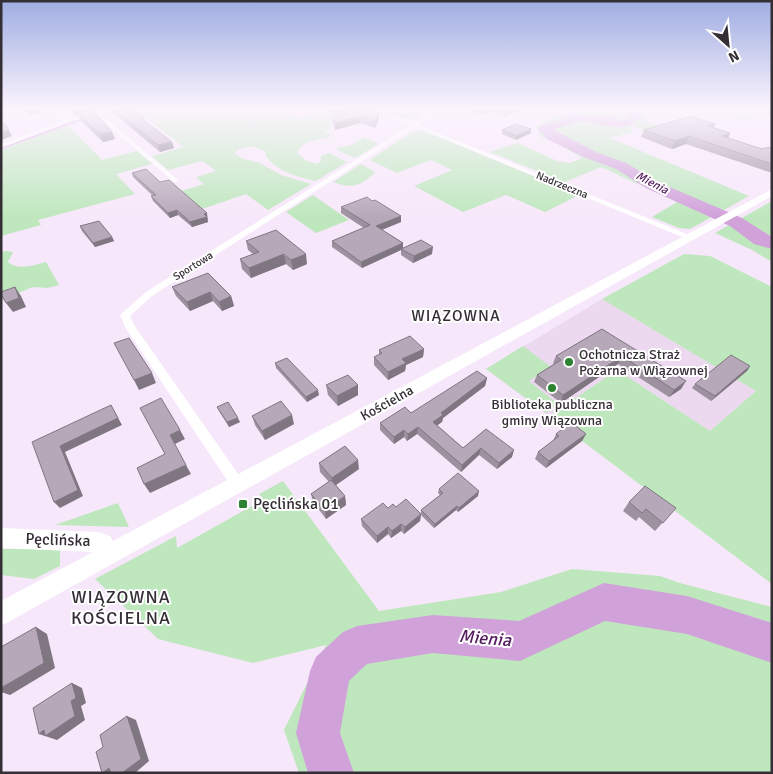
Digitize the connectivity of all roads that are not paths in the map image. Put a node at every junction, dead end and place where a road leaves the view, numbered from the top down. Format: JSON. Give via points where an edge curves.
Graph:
{"nodes":[{"id":1,"x":135,"y":146,"type":"edge"},
{"id":2,"x":383,"y":146,"type":"edge"},
{"id":3,"x":468,"y":146,"type":"edge"},
{"id":4,"x":176,"y":181,"type":"dead end"},
{"id":5,"x":772,"y":192,"type":"edge"},
{"id":6,"x":690,"y":237,"type":"junction"},
{"id":7,"x":238,"y":485,"type":"junction"},
{"id":8,"x":1,"y":538,"type":"edge"},
{"id":9,"x":108,"y":554,"type":"junction"},
{"id":10,"x":1,"y":614,"type":"edge"}],
"edges":[{"from":1,"to":4,"type":"street"},
{"from":2,"to":7,"type":"street","name":"Sportowa","via":[[149,294],[125,315]]},
{"from":3,"to":6,"type":"street","name":"Nadrzeczna"},
{"from":5,"to":6,"type":"street","name":"Kościelna"},
{"from":6,"to":7,"type":"street","name":"Kościelna"},
{"from":7,"to":9,"type":"street","name":"Kościelna"},
{"from":8,"to":9,"type":"street","name":"Pęclińska","via":[[99,542]]},
{"from":9,"to":10,"type":"street","name":"Kościelna"}]}
